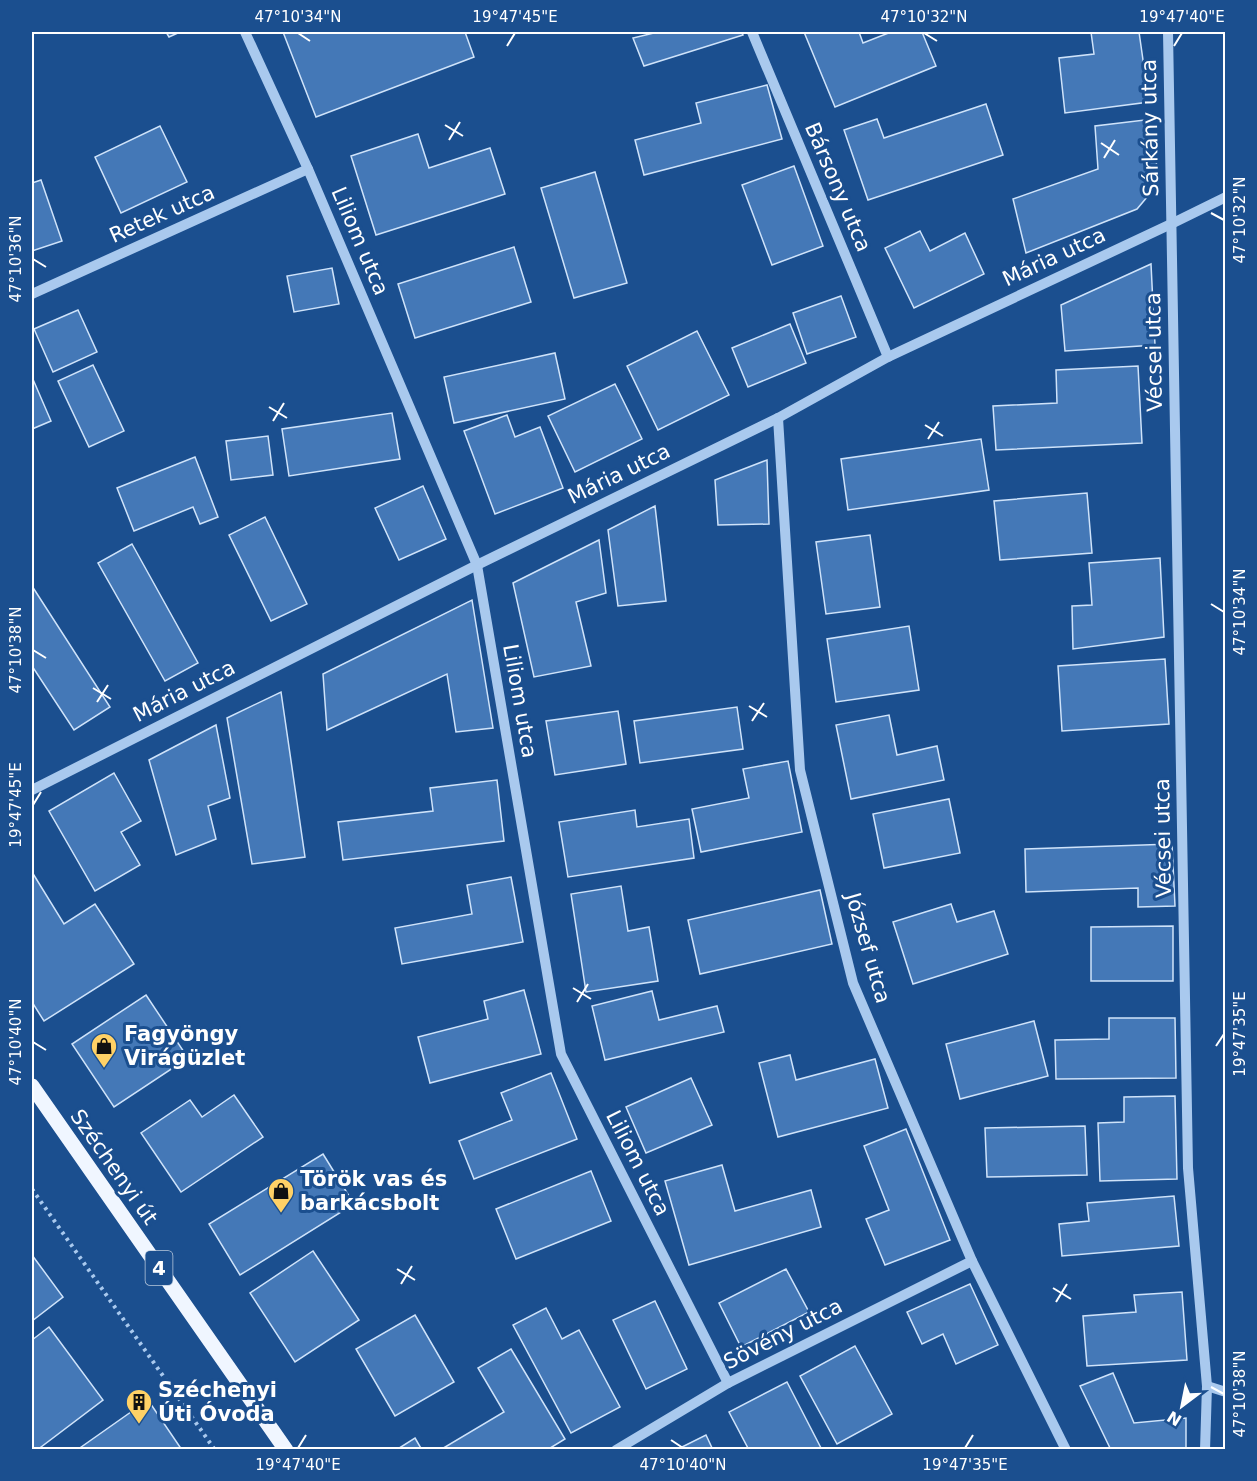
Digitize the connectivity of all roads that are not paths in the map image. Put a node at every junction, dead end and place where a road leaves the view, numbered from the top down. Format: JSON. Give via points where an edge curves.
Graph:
{"nodes":[{"id":1,"x":245,"y":32,"type":"edge"},
{"id":2,"x":752,"y":32,"type":"edge"},
{"id":3,"x":1168,"y":32,"type":"edge"},
{"id":4,"x":308,"y":169,"type":"junction"},
{"id":5,"x":1226,"y":197,"type":"edge"},
{"id":6,"x":1171,"y":224,"type":"junction"},
{"id":7,"x":32,"y":294,"type":"edge"},
{"id":8,"x":888,"y":357,"type":"junction"},
{"id":9,"x":778,"y":418,"type":"junction"},
{"id":10,"x":477,"y":566,"type":"junction"},
{"id":11,"x":32,"y":790,"type":"edge"},
{"id":12,"x":33,"y":1091,"type":"edge"},
{"id":13,"x":972,"y":1260,"type":"junction"},
{"id":14,"x":728,"y":1383,"type":"junction"},
{"id":15,"x":1207,"y":1386,"type":"junction"},
{"id":16,"x":1226,"y":1392,"type":"edge"},
{"id":17,"x":286,"y":1449,"type":"edge"},
{"id":18,"x":616,"y":1449,"type":"edge"},
{"id":19,"x":1066,"y":1449,"type":"edge"},
{"id":20,"x":1205,"y":1449,"type":"edge"}],
"edges":[{"from":1,"to":4,"type":"street","name":"Liliom utca"},
{"from":2,"to":8,"type":"street","name":"Bársony utca"},
{"from":3,"to":6,"type":"street","name":"Sárkány utca"},
{"from":4,"to":7,"type":"street","name":"Retek utca"},
{"from":4,"to":10,"type":"street","name":"Liliom utca"},
{"from":5,"to":6,"type":"street","name":"Mária utca"},
{"from":6,"to":8,"type":"street","name":"Mária utca"},
{"from":6,"to":15,"type":"street","name":"Vécsei utca","via":[[1188,1168]]},
{"from":8,"to":9,"type":"street","name":"Mária utca"},
{"from":9,"to":10,"type":"street","name":"Mária utca"},
{"from":9,"to":13,"type":"street","name":"József utca","via":[[800,770],[853,983]]},
{"from":10,"to":11,"type":"street","name":"Mária utca"},
{"from":10,"to":14,"type":"street","name":"Liliom utca","via":[[561,1054]]},
{"from":12,"to":17,"type":"main road","name":"Széchenyi út","number":"4"},
{"from":13,"to":14,"type":"street","name":"Sövény utca"},
{"from":13,"to":19,"type":"street","name":"József utca"},
{"from":14,"to":18,"type":"street","name":"Sövény utca"},
{"from":15,"to":16,"type":"street"},
{"from":15,"to":20,"type":"street","name":"Vécsei utca"}]}
